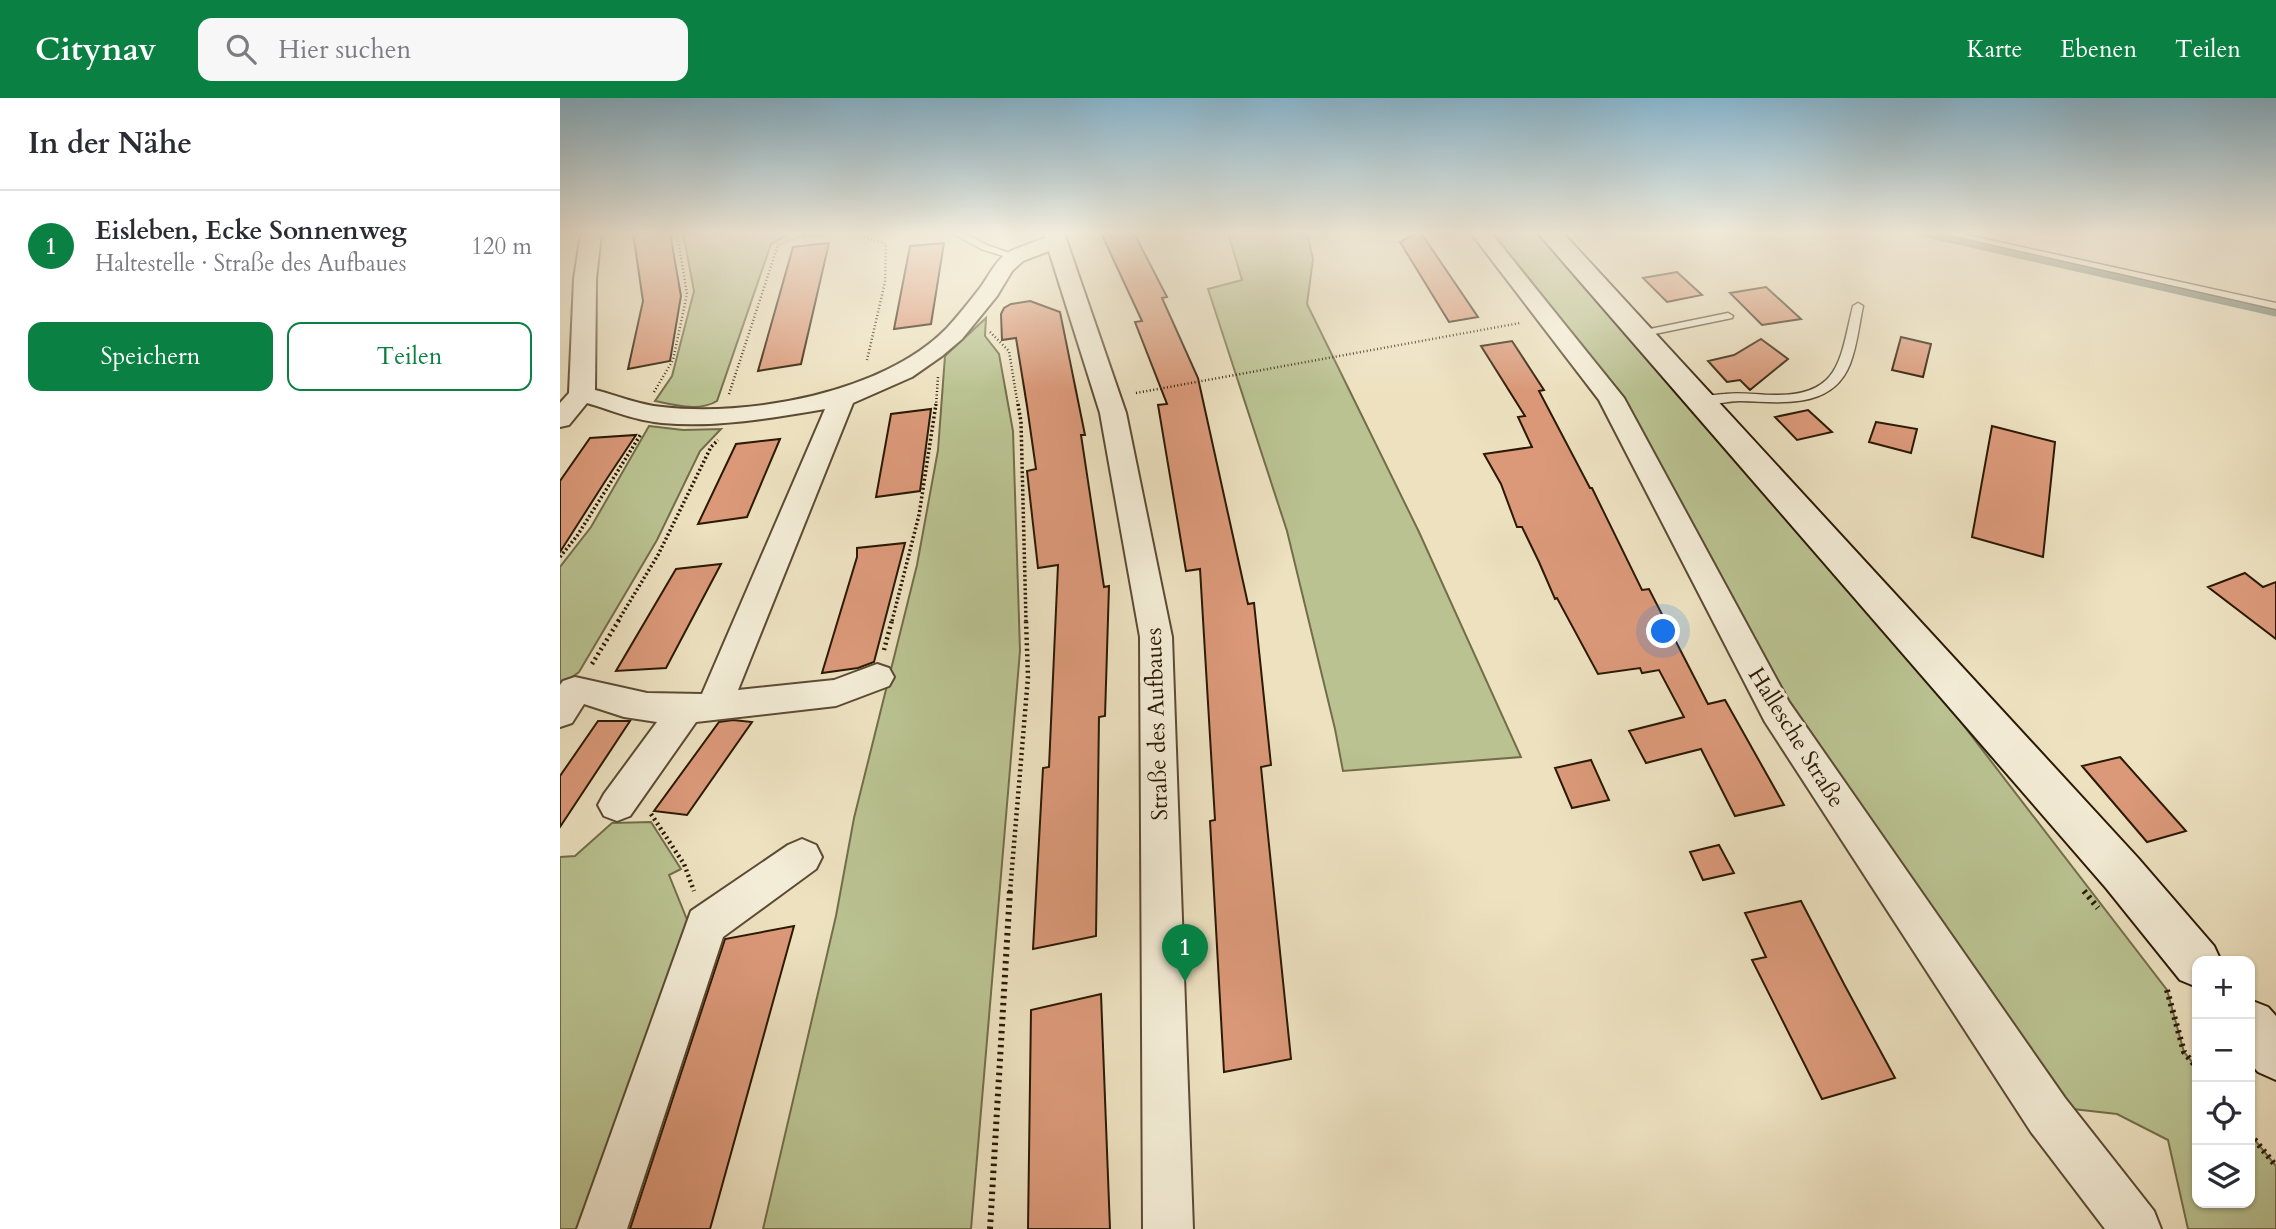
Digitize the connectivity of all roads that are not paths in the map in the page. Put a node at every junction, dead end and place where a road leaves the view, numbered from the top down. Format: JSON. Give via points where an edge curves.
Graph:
{"nodes":[{"id":1,"x":584,"y":286,"type":"edge"},
{"id":2,"x":992,"y":286,"type":"edge"},
{"id":3,"x":1072,"y":286,"type":"edge"},
{"id":4,"x":1522,"y":286,"type":"edge"},
{"id":5,"x":1597,"y":286,"type":"edge"},
{"id":6,"x":2185,"y":286,"type":"edge"},
{"id":7,"x":1858,"y":306,"type":"dead end"},
{"id":8,"x":2276,"y":306,"type":"edge"},
{"id":9,"x":1728,"y":316,"type":"dead end"},
{"id":10,"x":1640,"y":334,"type":"junction"},
{"id":11,"x":582,"y":394,"type":"junction"},
{"id":12,"x":851,"y":395,"type":"junction"},
{"id":13,"x":1700,"y":401,"type":"junction"},
{"id":14,"x":560,"y":419,"type":"edge"},
{"id":15,"x":877,"y":677,"type":"road end"},
{"id":16,"x":568,"y":701,"type":"edge"},
{"id":17,"x":700,"y":708,"type":"junction"},
{"id":18,"x":617,"y":805,"type":"road end"},
{"id":19,"x":802,"y":857,"type":"dead end"},
{"id":20,"x":2192,"y":957,"type":"edge"},
{"id":21,"x":2255,"y":1031,"type":"edge"},
{"id":22,"x":2276,"y":1054,"type":"edge"},
{"id":23,"x":602,"y":1229,"type":"edge"},
{"id":24,"x":1168,"y":1229,"type":"edge"},
{"id":25,"x":2136,"y":1229,"type":"edge"}],
"edges":[{"from":1,"to":11,"type":"street"},
{"from":2,"to":12,"type":"street","via":[[954,334],[934,351],[903,372]]},
{"from":3,"to":24,"type":"street","name":"Straße des Aufbaues","via":[[1108,398],[1156,637]]},
{"from":4,"to":25,"type":"street","name":"Hallesche Straße","via":[[1611,398],[1777,712],[2048,1115]]},
{"from":5,"to":10,"type":"main road"},
{"from":6,"to":8,"type":"lane"},
{"from":7,"to":13,"type":"lane","via":[[1844,361],[1824,389],[1790,398]]},
{"from":9,"to":10,"type":"lane"},
{"from":10,"to":13,"type":"main road"},
{"from":11,"to":12,"type":"street","via":[[659,415],[722,416]]},
{"from":11,"to":14,"type":"street"},
{"from":12,"to":17,"type":"street"},
{"from":13,"to":20,"type":"main road"},
{"from":15,"to":17,"type":"street","via":[[836,693]]},
{"from":16,"to":17,"type":"street","via":[[595,691],[621,703]]},
{"from":17,"to":18,"type":"street"},
{"from":19,"to":23,"type":"street","via":[[706,925]]},
{"from":21,"to":22,"type":"main road"}]}
